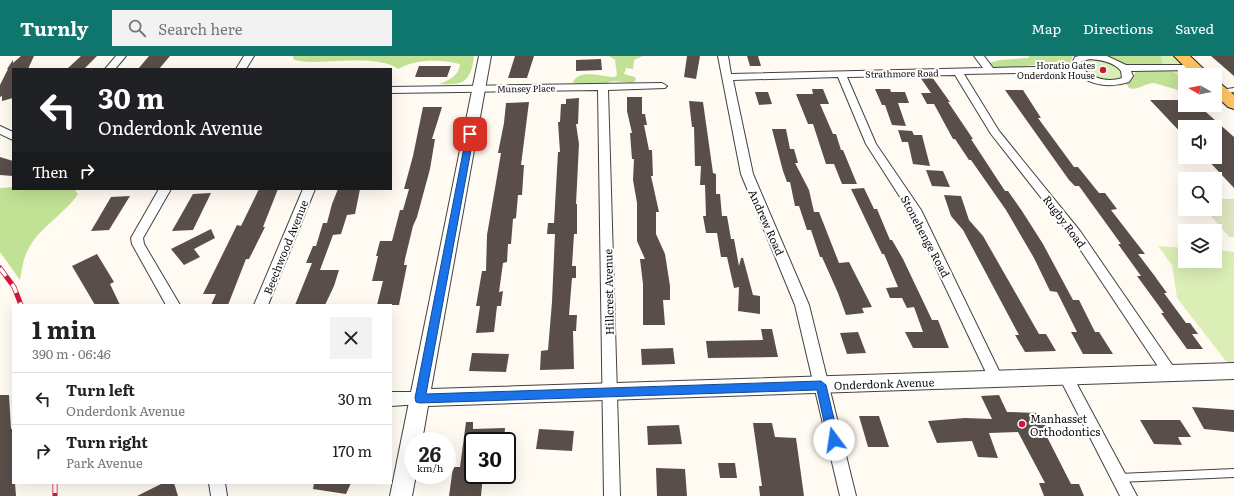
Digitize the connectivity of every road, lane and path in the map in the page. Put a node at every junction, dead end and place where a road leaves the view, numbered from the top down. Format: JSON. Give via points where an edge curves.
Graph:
{"nodes":[{"id":1,"x":121,"y":56,"type":"edge"},
{"id":2,"x":249,"y":56,"type":"edge"},
{"id":3,"x":485,"y":56,"type":"edge"},
{"id":4,"x":723,"y":56,"type":"edge"},
{"id":5,"x":979,"y":56,"type":"edge"},
{"id":6,"x":1090,"y":56,"type":"edge"},
{"id":7,"x":1181,"y":56,"type":"edge"},
{"id":8,"x":111,"y":68,"type":"edge"},
{"id":9,"x":242,"y":68,"type":"edge"},
{"id":10,"x":1124,"y":68,"type":"junction"},
{"id":11,"x":1194,"y":68,"type":"edge"},
{"id":12,"x":1077,"y":69,"type":"junction"},
{"id":13,"x":1178,"y":70,"type":"edge"},
{"id":14,"x":990,"y":71,"type":"junction"},
{"id":15,"x":958,"y":72,"type":"junction"},
{"id":16,"x":841,"y":74,"type":"junction"},
{"id":17,"x":728,"y":77,"type":"junction"},
{"id":18,"x":662,"y":86,"type":"dead end"},
{"id":19,"x":603,"y":87,"type":"junction"},
{"id":20,"x":478,"y":89,"type":"junction"},
{"id":21,"x":392,"y":90,"type":"edge"},
{"id":22,"x":0,"y":130,"type":"edge"},
{"id":23,"x":12,"y":136,"type":"edge"},
{"id":24,"x":165,"y":190,"type":"edge"},
{"id":25,"x":308,"y":190,"type":"edge"},
{"id":26,"x":172,"y":304,"type":"edge"},
{"id":27,"x":261,"y":304,"type":"edge"},
{"id":28,"x":1234,"y":371,"type":"edge"},
{"id":29,"x":1170,"y":373,"type":"junction"},
{"id":30,"x":1066,"y":377,"type":"junction"},
{"id":31,"x":996,"y":379,"type":"junction"},
{"id":32,"x":821,"y":385,"type":"junction"},
{"id":33,"x":610,"y":392,"type":"junction"},
{"id":34,"x":420,"y":398,"type":"junction"},
{"id":35,"x":392,"y":399,"type":"edge"},
{"id":36,"x":1234,"y":473,"type":"edge"},
{"id":37,"x":1119,"y":478,"type":"junction"},
{"id":38,"x":217,"y":484,"type":"edge"},
{"id":39,"x":219,"y":496,"type":"edge"},
{"id":40,"x":402,"y":496,"type":"edge"},
{"id":41,"x":612,"y":496,"type":"edge"},
{"id":42,"x":848,"y":496,"type":"edge"},
{"id":43,"x":1129,"y":496,"type":"edge"}],
"edges":[{"from":1,"to":8,"type":"street"},
{"from":2,"to":9,"type":"street"},
{"from":3,"to":20,"type":"street"},
{"from":4,"to":17,"type":"street","name":"Andrew Road"},
{"from":5,"to":14,"type":"street"},
{"from":6,"to":10,"type":"street","via":[[1112,61]]},
{"from":6,"to":12,"type":"street","via":[[1078,59],[1075,65]]},
{"from":7,"to":11,"type":"main road"},
{"from":10,"to":12,"type":"street","via":[[1128,76],[1126,80],[1114,83],[1092,79]]},
{"from":10,"to":13,"type":"street"},
{"from":12,"to":14,"type":"street","name":"Strathmore Road"},
{"from":14,"to":15,"type":"street","name":"Strathmore Road"},
{"from":15,"to":16,"type":"street","name":"Strathmore Road"},
{"from":15,"to":29,"type":"street","name":"Rugby Road","via":[[991,127],[1076,234]]},
{"from":16,"to":17,"type":"street","name":"Strathmore Road"},
{"from":16,"to":31,"type":"street","name":"Stonehenge Road","via":[[871,144],[917,215]]},
{"from":17,"to":32,"type":"street","name":"Andrew Road","via":[[747,174],[797,291]]},
{"from":18,"to":19,"type":"street","name":"Munsey Place"},
{"from":19,"to":20,"type":"street","name":"Munsey Place"},
{"from":19,"to":33,"type":"street","name":"Hillcrest Avenue"},
{"from":20,"to":21,"type":"street","name":"Munsey Place"},
{"from":20,"to":34,"type":"street"},
{"from":22,"to":23,"type":"street"},
{"from":24,"to":26,"type":"street","via":[[137,238]]},
{"from":25,"to":27,"type":"street","name":"Beechwood Avenue"},
{"from":28,"to":29,"type":"street","name":"Onderdonk Avenue"},
{"from":29,"to":30,"type":"street","name":"Onderdonk Avenue"},
{"from":30,"to":31,"type":"street","name":"Onderdonk Avenue"},
{"from":30,"to":37,"type":"street"},
{"from":31,"to":32,"type":"street","name":"Onderdonk Avenue"},
{"from":32,"to":33,"type":"street","name":"Onderdonk Avenue"},
{"from":32,"to":42,"type":"street","name":"Andrew Road"},
{"from":33,"to":34,"type":"street","name":"Onderdonk Avenue"},
{"from":33,"to":41,"type":"street","name":"Hillcrest Avenue"},
{"from":34,"to":35,"type":"street","name":"Onderdonk Avenue"},
{"from":34,"to":40,"type":"street"},
{"from":36,"to":37,"type":"lane"},
{"from":37,"to":43,"type":"street"},
{"from":38,"to":39,"type":"street"}]}
